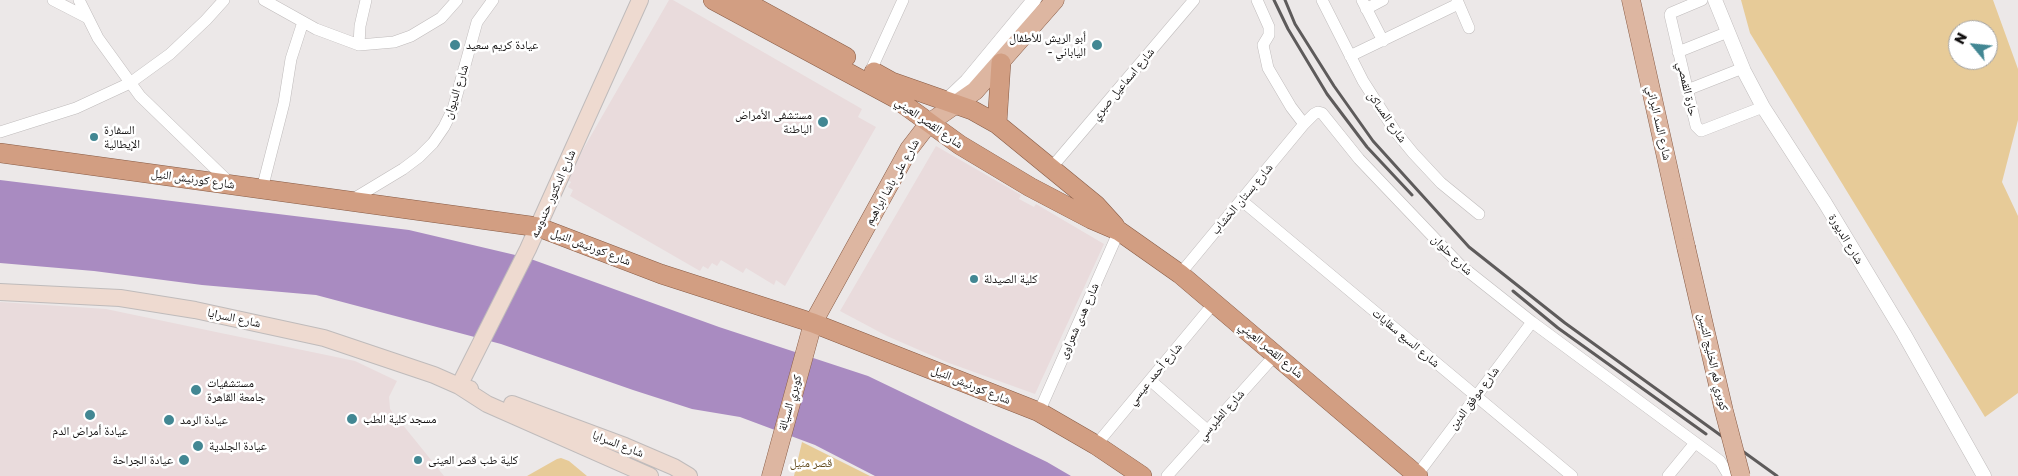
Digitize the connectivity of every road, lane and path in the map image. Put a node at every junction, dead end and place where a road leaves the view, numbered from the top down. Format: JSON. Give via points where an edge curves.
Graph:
{"nodes":[{"id":1,"x":53,"y":0,"type":"edge"},
{"id":2,"x":80,"y":0,"type":"edge"},
{"id":3,"x":224,"y":0,"type":"edge"},
{"id":4,"x":264,"y":0,"type":"edge"},
{"id":5,"x":366,"y":0,"type":"edge"},
{"id":6,"x":457,"y":0,"type":"edge"},
{"id":7,"x":492,"y":0,"type":"edge"},
{"id":8,"x":713,"y":0,"type":"edge"},
{"id":9,"x":903,"y":0,"type":"edge"},
{"id":10,"x":1034,"y":0,"type":"edge"},
{"id":11,"x":1055,"y":0,"type":"edge"},
{"id":12,"x":1194,"y":0,"type":"edge"},
{"id":13,"x":1257,"y":0,"type":"edge"},
{"id":14,"x":1322,"y":0,"type":"edge"},
{"id":15,"x":1383,"y":0,"type":"edge"},
{"id":16,"x":1630,"y":0,"type":"edge"},
{"id":17,"x":1702,"y":0,"type":"edge"},
{"id":18,"x":1715,"y":0,"type":"edge"},
{"id":19,"x":750,"y":2,"type":"edge"},
{"id":20,"x":1458,"y":2,"type":"edge"},
{"id":21,"x":635,"y":4,"type":"edge"},
{"id":22,"x":1364,"y":4,"type":"edge"},
{"id":23,"x":86,"y":17,"type":"junction"},
{"id":24,"x":303,"y":22,"type":"junction"},
{"id":25,"x":1469,"y":28,"type":"dead end"},
{"id":26,"x":1728,"y":32,"type":"junction"},
{"id":27,"x":1383,"y":41,"type":"junction"},
{"id":28,"x":359,"y":45,"type":"junction"},
{"id":29,"x":1678,"y":52,"type":"junction"},
{"id":30,"x":1350,"y":56,"type":"junction"},
{"id":31,"x":1001,"y":63,"type":"junction"},
{"id":32,"x":1743,"y":68,"type":"junction"},
{"id":33,"x":871,"y":70,"type":"junction"},
{"id":34,"x":130,"y":83,"type":"junction"},
{"id":35,"x":1687,"y":90,"type":"junction"},
{"id":36,"x":951,"y":103,"type":"junction"},
{"id":37,"x":1763,"y":107,"type":"junction"},
{"id":38,"x":929,"y":122,"type":"junction"},
{"id":39,"x":997,"y":124,"type":"junction"},
{"id":40,"x":1304,"y":124,"type":"junction"},
{"id":41,"x":0,"y":132,"type":"edge"},
{"id":42,"x":0,"y":153,"type":"edge"},
{"id":43,"x":1052,"y":167,"type":"junction"},
{"id":44,"x":231,"y":184,"type":"junction"},
{"id":45,"x":262,"y":189,"type":"junction"},
{"id":46,"x":1241,"y":200,"type":"junction"},
{"id":47,"x":348,"y":202,"type":"junction"},
{"id":48,"x":1479,"y":214,"type":"dead end"},
{"id":49,"x":544,"y":224,"type":"junction"},
{"id":50,"x":1119,"y":231,"type":"junction"},
{"id":51,"x":1686,"y":247,"type":"joint"},
{"id":52,"x":1180,"y":274,"type":"junction"},
{"id":53,"x":0,"y":292,"type":"edge"},
{"id":54,"x":1214,"y":303,"type":"junction"},
{"id":55,"x":1532,"y":322,"type":"junction"},
{"id":56,"x":813,"y":323,"type":"junction"},
{"id":57,"x":806,"y":346,"type":"joint"},
{"id":58,"x":1276,"y":354,"type":"junction"},
{"id":59,"x":1150,"y":380,"type":"junction"},
{"id":60,"x":460,"y":386,"type":"junction"},
{"id":61,"x":1476,"y":396,"type":"junction"},
{"id":62,"x":1039,"y":412,"type":"junction"},
{"id":63,"x":1207,"y":430,"type":"junction"},
{"id":64,"x":1695,"y":443,"type":"junction"},
{"id":65,"x":1096,"y":445,"type":"junction"},
{"id":66,"x":772,"y":468,"type":"edge"},
{"id":67,"x":1417,"y":475,"type":"edge"},
{"id":68,"x":650,"y":476,"type":"edge"},
{"id":69,"x":689,"y":476,"type":"edge"},
{"id":70,"x":1142,"y":476,"type":"edge"},
{"id":71,"x":1167,"y":476,"type":"edge"},
{"id":72,"x":1572,"y":476,"type":"edge"},
{"id":73,"x":1668,"y":476,"type":"edge"},
{"id":74,"x":1729,"y":476,"type":"edge"},
{"id":75,"x":1742,"y":476,"type":"edge"},
{"id":76,"x":1984,"y":476,"type":"edge"}],
"edges":[{"from":1,"to":23,"type":"street"},
{"from":2,"to":23,"type":"street"},
{"from":3,"to":34,"type":"street","via":[[188,37]]},
{"from":4,"to":24,"type":"street"},
{"from":5,"to":28,"type":"street"},
{"from":6,"to":28,"type":"street","via":[[441,18],[411,36],[386,44]]},
{"from":7,"to":47,"type":"street","name":"شارع الديوان","via":[[475,28],[453,109],[433,143],[403,169]]},
{"from":8,"to":38,"type":"highway","name":"شارع القصر العيني","via":[[895,98]]},
{"from":9,"to":33,"type":"street"},
{"from":10,"to":36,"type":"street","name":"شارع على باشا ابراهيم"},
{"from":11,"to":31,"type":"main road","name":"شارع على باشا ابراهيم"},
{"from":12,"to":43,"type":"street","name":"شارع اسماعيل صبري"},
{"from":13,"to":40,"type":"street","via":[[1269,27],[1269,35],[1263,45],[1268,68]]},
{"from":14,"to":30,"type":"street","name":"شارع المساكن"},
{"from":15,"to":22,"type":"street"},
{"from":16,"to":51,"type":"main road","name":"شارع السد البراني"},
{"from":17,"to":29,"type":"street","name":"حارة القمصي","via":[[1670,15]]},
{"from":18,"to":26,"type":"street","name":"شارع الديورة"},
{"from":19,"to":33,"type":"highway","name":"شارع القصر العيني"},
{"from":20,"to":25,"type":"street"},
{"from":20,"to":27,"type":"street"},
{"from":21,"to":49,"type":"main road","name":"شارع الدكتور حندوسه"},
{"from":22,"to":27,"type":"street"},
{"from":23,"to":34,"type":"street"},
{"from":24,"to":28,"type":"street"},
{"from":24,"to":45,"type":"street","via":[[291,59],[284,103]]},
{"from":26,"to":29,"type":"street"},
{"from":26,"to":32,"type":"street","name":"شارع الديورة"},
{"from":27,"to":30,"type":"street"},
{"from":29,"to":35,"type":"street","name":"حارة القمصي"},
{"from":30,"to":48,"type":"street","name":"شارع المساكن","via":[[1370,94],[1412,153],[1441,183]]},
{"from":31,"to":36,"type":"main road","name":"شارع على باشا ابراهيم","via":[[975,91]]},
{"from":31,"to":39,"type":"highway"},
{"from":32,"to":35,"type":"street"},
{"from":32,"to":37,"type":"street","name":"شارع الديورة"},
{"from":33,"to":36,"type":"highway","name":"شارع القصر العيني","via":[[892,82]]},
{"from":34,"to":41,"type":"street","via":[[76,108]]},
{"from":34,"to":44,"type":"street","via":[[180,137]]},
{"from":35,"to":37,"type":"street","name":"حارة القمصي","via":[[1696,126],[1701,131]]},
{"from":36,"to":38,"type":"main road","name":"شارع على باشا ابراهيم"},
{"from":36,"to":39,"type":"highway","name":"شارع القصر العيني"},
{"from":37,"to":76,"type":"street","name":"شارع الديورة","via":[[1904,334]]},
{"from":38,"to":50,"type":"highway","name":"شارع القصر العيني","via":[[960,146],[1030,187]]},
{"from":38,"to":56,"type":"main road","name":"شارع على باشا ابراهيم","via":[[909,150]]},
{"from":39,"to":43,"type":"highway","name":"شارع القصر العيني"},
{"from":40,"to":46,"type":"street","name":"شارع بستان الخشاب"},
{"from":40,"to":55,"type":"street","name":"شارع حلوان","via":[[1314,114],[1322,113],[1359,159],[1460,265]]},
{"from":42,"to":44,"type":"highway","name":"شارع كورنيش النيل"},
{"from":43,"to":50,"type":"highway","name":"شارع القصر العيني","via":[[1096,205]]},
{"from":44,"to":45,"type":"highway","name":"شارع كورنيش النيل"},
{"from":45,"to":47,"type":"highway","name":"شارع كورنيش النيل"},
{"from":46,"to":52,"type":"street","name":"شارع بستان الخشاب"},
{"from":46,"to":61,"type":"street","name":"شارع السبع سقايات"},
{"from":47,"to":49,"type":"highway","name":"شارع كورنيش النيل"},
{"from":49,"to":56,"type":"highway","name":"شارع كورنيش النيل","via":[[661,274]]},
{"from":49,"to":60,"type":"main road","name":"شارع الدكتور حندوسه","via":[[528,249]]},
{"from":50,"to":52,"type":"highway","name":"شارع القصر العيني"},
{"from":50,"to":62,"type":"street","name":"شارع هدى شعراوى"},
{"from":51,"to":75,"type":"main road","name":"كوبري فم الخليج التبين","bridge":true},
{"from":52,"to":54,"type":"highway","name":"شارع القصر العيني"},
{"from":53,"to":60,"type":"main road","name":"شارع السرايا","via":[[120,298],[195,310],[324,338]]},
{"from":54,"to":58,"type":"highway","name":"شارع القصر العيني"},
{"from":54,"to":59,"type":"street","name":"شارع أحمد عيسي"},
{"from":55,"to":61,"type":"street","name":"شارع موفق الدين"},
{"from":55,"to":64,"type":"street","name":"شارع حلوان"},
{"from":56,"to":57,"type":"main road","name":"شارع على باشا ابراهيم"},
{"from":56,"to":62,"type":"highway","name":"شارع كورنيش النيل"},
{"from":57,"to":66,"type":"main road","name":"كوبري السيالة"},
{"from":58,"to":63,"type":"street","name":"شارع الطبرسي"},
{"from":58,"to":67,"type":"highway","name":"شارع القصر العيني"},
{"from":59,"to":63,"type":"street"},
{"from":59,"to":65,"type":"street","name":"شارع أحمد عيسي"},
{"from":60,"to":68,"type":"main road","name":"شارع السرايا","via":[[487,404]]},
{"from":60,"to":69,"type":"main road","name":"شارع السرايا","via":[[625,446]]},
{"from":61,"to":67,"type":"street","name":"شارع موفق الدين"},
{"from":61,"to":72,"type":"street","name":"شارع السبع سقايات"},
{"from":62,"to":65,"type":"highway","name":"شارع كورنيش النيل"},
{"from":63,"to":71,"type":"street","name":"شارع الطبرسي"},
{"from":64,"to":73,"type":"street"},
{"from":64,"to":74,"type":"street","name":"شارع حلوان","via":[[1720,461]]},
{"from":65,"to":70,"type":"highway","name":"شارع كورنيش النيل"}]}
